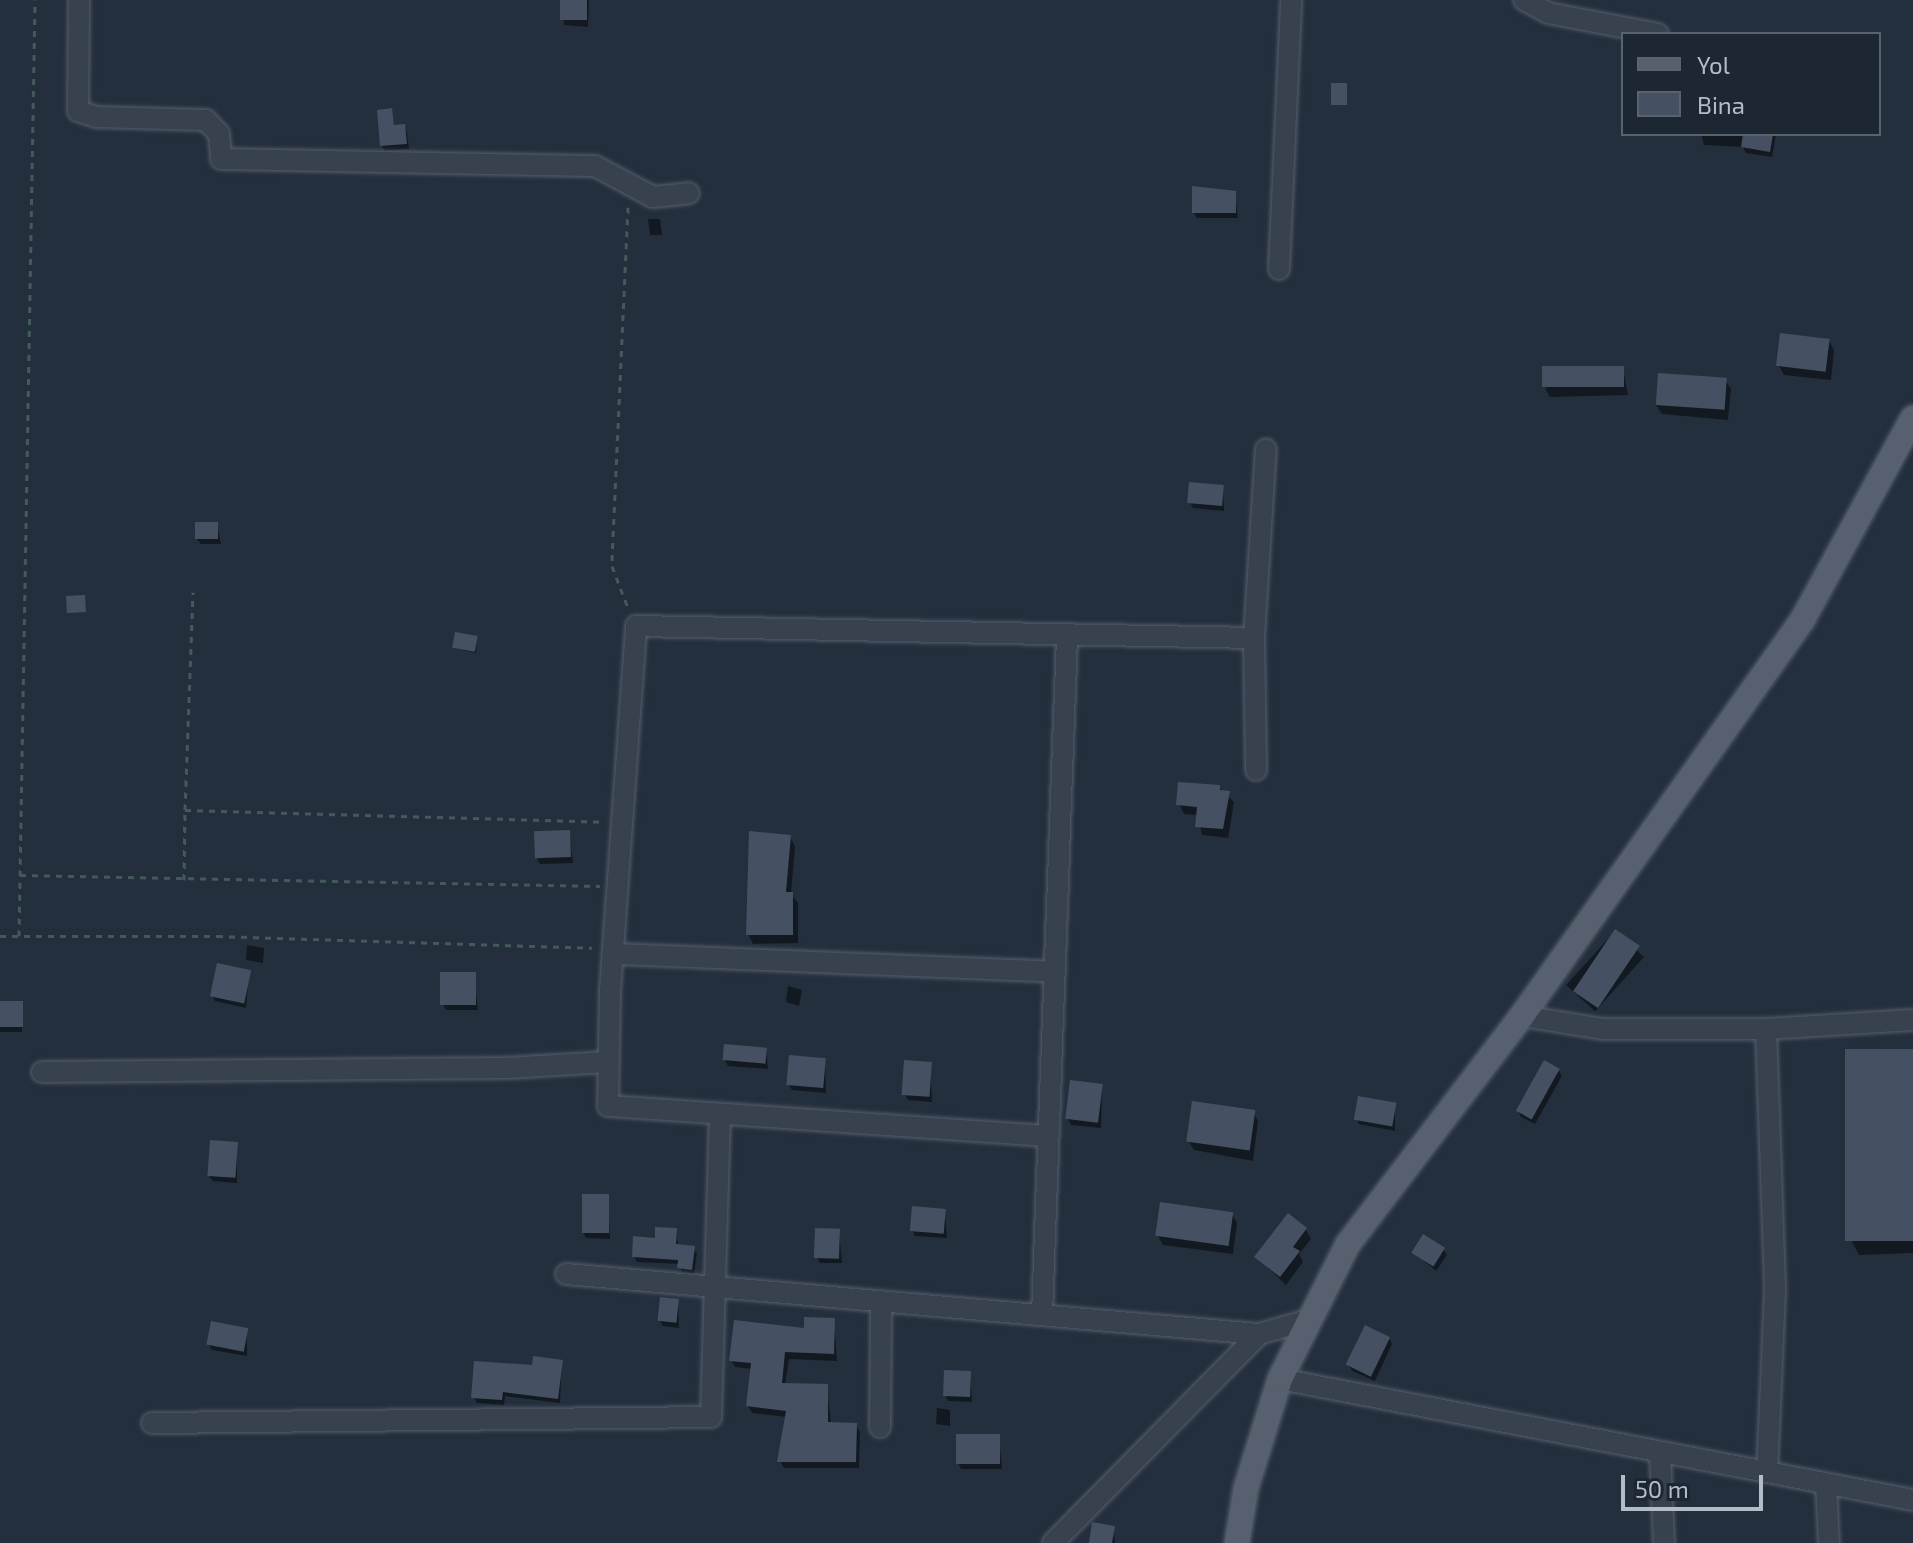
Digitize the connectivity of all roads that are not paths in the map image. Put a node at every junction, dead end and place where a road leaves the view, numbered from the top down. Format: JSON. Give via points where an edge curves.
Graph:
{"nodes":[{"id":1,"x":79,"y":0,"type":"edge"},
{"id":2,"x":1291,"y":0,"type":"edge"},
{"id":3,"x":1524,"y":0,"type":"edge"},
{"id":4,"x":1648,"y":32,"type":"edge"},
{"id":5,"x":689,"y":193,"type":"dead end"},
{"id":6,"x":1279,"y":269,"type":"dead end"},
{"id":7,"x":1913,"y":418,"type":"edge"},
{"id":8,"x":1266,"y":449,"type":"dead end"},
{"id":9,"x":1067,"y":635,"type":"junction"},
{"id":10,"x":1254,"y":638,"type":"junction"},
{"id":11,"x":1256,"y":770,"type":"dead end"},
{"id":12,"x":613,"y":951,"type":"junction"},
{"id":13,"x":1053,"y":972,"type":"junction"},
{"id":14,"x":1522,"y":1016,"type":"junction"},
{"id":15,"x":1913,"y":1020,"type":"edge"},
{"id":16,"x":1766,"y":1029,"type":"junction"},
{"id":17,"x":607,"y":1062,"type":"junction"},
{"id":18,"x":42,"y":1072,"type":"dead end"},
{"id":19,"x":720,"y":1114,"type":"junction"},
{"id":20,"x":1048,"y":1136,"type":"junction"},
{"id":21,"x":566,"y":1274,"type":"dead end"},
{"id":22,"x":716,"y":1287,"type":"junction"},
{"id":23,"x":881,"y":1301,"type":"junction"},
{"id":24,"x":1042,"y":1315,"type":"junction"},
{"id":25,"x":1305,"y":1321,"type":"junction"},
{"id":26,"x":1259,"y":1334,"type":"junction"},
{"id":27,"x":1280,"y":1379,"type":"junction"},
{"id":28,"x":152,"y":1423,"type":"dead end"},
{"id":29,"x":880,"y":1427,"type":"dead end"},
{"id":30,"x":1660,"y":1452,"type":"junction"},
{"id":31,"x":1767,"y":1472,"type":"junction"},
{"id":32,"x":1826,"y":1484,"type":"junction"},
{"id":33,"x":1913,"y":1500,"type":"edge"},
{"id":34,"x":1053,"y":1543,"type":"edge"},
{"id":35,"x":1237,"y":1543,"type":"edge"},
{"id":36,"x":1664,"y":1543,"type":"edge"},
{"id":37,"x":1829,"y":1543,"type":"edge"}],
"edges":[{"from":1,"to":5,"type":"street","via":[[78,111],[97,117],[206,120],[219,134],[221,159],[595,166],[629,189],[653,197]]},
{"from":2,"to":6,"type":"street"},
{"from":3,"to":4,"type":"street","via":[[1548,13]]},
{"from":7,"to":14,"type":"main road","via":[[1803,619]]},
{"from":8,"to":10,"type":"street"},
{"from":9,"to":10,"type":"street"},
{"from":9,"to":12,"type":"street","via":[[636,626]]},
{"from":9,"to":13,"type":"street"},
{"from":10,"to":11,"type":"street"},
{"from":12,"to":13,"type":"street"},
{"from":12,"to":17,"type":"street"},
{"from":13,"to":20,"type":"street"},
{"from":14,"to":16,"type":"street","via":[[1602,1029]]},
{"from":14,"to":25,"type":"main road","via":[[1382,1193]]},
{"from":15,"to":16,"type":"street"},
{"from":16,"to":31,"type":"street","via":[[1775,1291]]},
{"from":17,"to":18,"type":"street","via":[[507,1068]]},
{"from":17,"to":19,"type":"street","via":[[608,1106]]},
{"from":19,"to":20,"type":"street"},
{"from":19,"to":22,"type":"street"},
{"from":20,"to":24,"type":"street"},
{"from":21,"to":22,"type":"street"},
{"from":22,"to":23,"type":"street"},
{"from":22,"to":28,"type":"street","via":[[711,1417]]},
{"from":23,"to":24,"type":"street"},
{"from":23,"to":29,"type":"street"},
{"from":24,"to":26,"type":"street"},
{"from":25,"to":26,"type":"street"},
{"from":25,"to":27,"type":"main road"},
{"from":26,"to":34,"type":"street"},
{"from":27,"to":30,"type":"street"},
{"from":27,"to":35,"type":"main road","via":[[1249,1477]]},
{"from":30,"to":31,"type":"street"},
{"from":30,"to":36,"type":"street"},
{"from":31,"to":32,"type":"street"},
{"from":32,"to":33,"type":"street"},
{"from":32,"to":37,"type":"street"}]}
